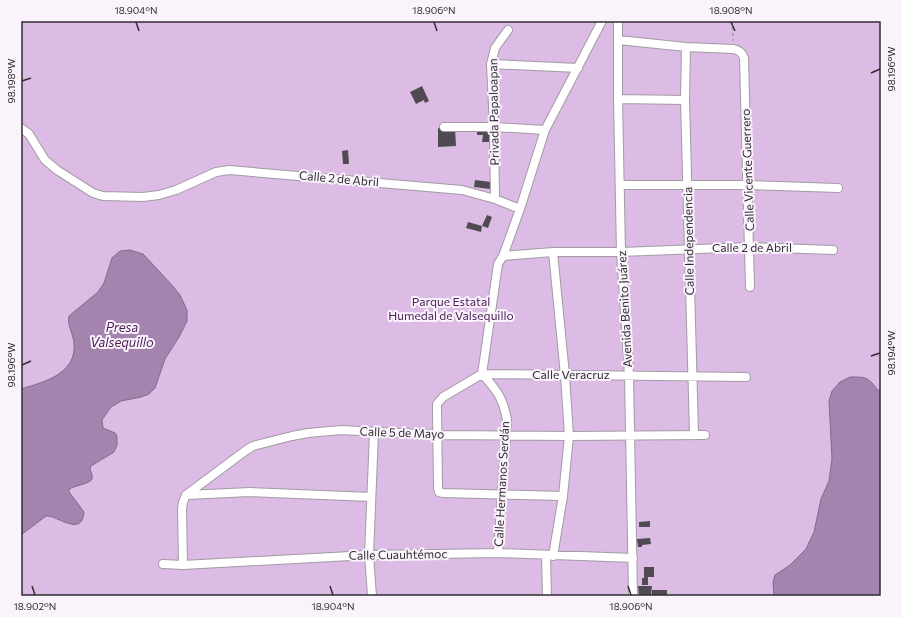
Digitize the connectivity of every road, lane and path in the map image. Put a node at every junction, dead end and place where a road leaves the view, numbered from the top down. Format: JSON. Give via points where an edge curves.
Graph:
{"nodes":[{"id":1,"x":602,"y":21,"type":"edge"},
{"id":2,"x":618,"y":21,"type":"edge"},
{"id":3,"x":732,"y":21,"type":"edge"},
{"id":4,"x":508,"y":30,"type":"dead end"},
{"id":5,"x":618,"y":40,"type":"junction"},
{"id":6,"x":686,"y":47,"type":"junction"},
{"id":7,"x":733,"y":49,"type":"junction"},
{"id":8,"x":491,"y":64,"type":"junction"},
{"id":9,"x":578,"y":68,"type":"junction"},
{"id":10,"x":618,"y":99,"type":"junction"},
{"id":11,"x":685,"y":100,"type":"junction"},
{"id":12,"x":444,"y":127,"type":"dead end"},
{"id":13,"x":494,"y":127,"type":"junction"},
{"id":14,"x":21,"y":128,"type":"edge"},
{"id":15,"x":545,"y":130,"type":"junction"},
{"id":16,"x":620,"y":185,"type":"junction"},
{"id":17,"x":688,"y":186,"type":"junction"},
{"id":18,"x":748,"y":186,"type":"junction"},
{"id":19,"x":838,"y":188,"type":"dead end"},
{"id":20,"x":495,"y":199,"type":"junction"},
{"id":21,"x":520,"y":209,"type":"junction"},
{"id":22,"x":750,"y":247,"type":"junction"},
{"id":23,"x":690,"y":248,"type":"junction"},
{"id":24,"x":833,"y":250,"type":"dead end"},
{"id":25,"x":553,"y":252,"type":"junction"},
{"id":26,"x":621,"y":252,"type":"junction"},
{"id":27,"x":503,"y":256,"type":"junction"},
{"id":28,"x":750,"y":287,"type":"dead end"},
{"id":29,"x":482,"y":374,"type":"junction"},
{"id":30,"x":565,"y":375,"type":"junction"},
{"id":31,"x":629,"y":375,"type":"junction"},
{"id":32,"x":692,"y":376,"type":"junction"},
{"id":33,"x":746,"y":377,"type":"dead end"},
{"id":34,"x":374,"y":432,"type":"junction"},
{"id":35,"x":694,"y":434,"type":"junction"},
{"id":36,"x":438,"y":435,"type":"junction"},
{"id":37,"x":507,"y":435,"type":"junction"},
{"id":38,"x":630,"y":435,"type":"junction"},
{"id":39,"x":706,"y":435,"type":"dead end"},
{"id":40,"x":569,"y":436,"type":"junction"},
{"id":41,"x":502,"y":494,"type":"junction"},
{"id":42,"x":186,"y":495,"type":"junction"},
{"id":43,"x":563,"y":496,"type":"junction"},
{"id":44,"x":371,"y":497,"type":"junction"},
{"id":45,"x":498,"y":553,"type":"junction"},
{"id":46,"x":369,"y":555,"type":"junction"},
{"id":47,"x":550,"y":556,"type":"junction"},
{"id":48,"x":633,"y":558,"type":"junction"},
{"id":49,"x":163,"y":564,"type":"dead end"},
{"id":50,"x":183,"y":565,"type":"junction"},
{"id":51,"x":372,"y":596,"type":"edge"},
{"id":52,"x":547,"y":596,"type":"edge"},
{"id":53,"x":633,"y":596,"type":"edge"}],
"edges":[{"from":1,"to":9,"type":"street"},
{"from":2,"to":5,"type":"street","name":"Avenida Benito Juárez"},
{"from":3,"to":7,"type":"path"},
{"from":4,"to":8,"type":"street","name":"Privada Papaloapan","via":[[495,48]]},
{"from":5,"to":6,"type":"street"},
{"from":5,"to":10,"type":"street","name":"Avenida Benito Juárez"},
{"from":6,"to":7,"type":"street"},
{"from":6,"to":11,"type":"street","name":"Calle Independencia"},
{"from":7,"to":18,"type":"street","name":"Calle Vicente Guerrero","via":[[739,50],[744,58]]},
{"from":8,"to":9,"type":"street"},
{"from":8,"to":13,"type":"street","name":"Privada Papaloapan"},
{"from":9,"to":15,"type":"street"},
{"from":10,"to":11,"type":"street"},
{"from":10,"to":16,"type":"street","name":"Avenida Benito Juárez"},
{"from":11,"to":17,"type":"street","name":"Calle Independencia"},
{"from":12,"to":13,"type":"street"},
{"from":13,"to":15,"type":"street"},
{"from":13,"to":20,"type":"street","name":"Privada Papaloapan"},
{"from":14,"to":20,"type":"street","name":"Calle 2 de Abril","via":[[29,134],[45,160],[57,170],[93,193],[103,196],[159,195],[216,172],[229,170],[462,190]]},
{"from":15,"to":21,"type":"street"},
{"from":16,"to":17,"type":"street"},
{"from":16,"to":26,"type":"street","name":"Avenida Benito Juárez"},
{"from":17,"to":18,"type":"street"},
{"from":17,"to":23,"type":"street","name":"Calle Independencia"},
{"from":18,"to":19,"type":"street"},
{"from":18,"to":22,"type":"street","name":"Calle Vicente Guerrero"},
{"from":20,"to":21,"type":"street","name":"Calle 2 de Abril"},
{"from":21,"to":27,"type":"street"},
{"from":22,"to":23,"type":"street","name":"Calle 2 de Abril"},
{"from":22,"to":24,"type":"street","name":"Calle 2 de Abril"},
{"from":22,"to":28,"type":"street","name":"Calle Vicente Guerrero"},
{"from":23,"to":26,"type":"street","name":"Calle 2 de Abril"},
{"from":23,"to":32,"type":"street","name":"Calle Independencia"},
{"from":25,"to":26,"type":"street","name":"Calle 2 de Abril"},
{"from":25,"to":27,"type":"street","name":"Calle 2 de Abril"},
{"from":25,"to":30,"type":"street"},
{"from":26,"to":31,"type":"street","name":"Avenida Benito Juárez"},
{"from":27,"to":29,"type":"street","via":[[498,264]]},
{"from":29,"to":30,"type":"street","name":"Calle Veracruz"},
{"from":29,"to":36,"type":"street","via":[[440,400],[437,408]]},
{"from":29,"to":37,"type":"street","name":"Calle Hermanos Serdán","via":[[500,396],[505,407]]},
{"from":30,"to":31,"type":"street","name":"Calle Veracruz"},
{"from":30,"to":40,"type":"street"},
{"from":31,"to":32,"type":"street","name":"Calle Veracruz"},
{"from":31,"to":38,"type":"street","name":"Avenida Benito Juárez"},
{"from":32,"to":33,"type":"street","name":"Calle Veracruz"},
{"from":32,"to":35,"type":"street","name":"Calle Independencia"},
{"from":34,"to":36,"type":"street","name":"Calle 5 de Mayo"},
{"from":34,"to":42,"type":"street","name":"Calle 5 de Mayo","via":[[341,430],[308,433],[253,446]]},
{"from":34,"to":44,"type":"street"},
{"from":35,"to":38,"type":"street","name":"Calle 5 de Mayo"},
{"from":35,"to":39,"type":"street","name":"Calle 5 de Mayo"},
{"from":36,"to":37,"type":"street","name":"Calle 5 de Mayo"},
{"from":36,"to":41,"type":"street","via":[[439,492]]},
{"from":37,"to":40,"type":"street","name":"Calle 5 de Mayo"},
{"from":37,"to":41,"type":"street","name":"Calle Hermanos Serdán"},
{"from":38,"to":40,"type":"street","name":"Calle 5 de Mayo"},
{"from":38,"to":48,"type":"street","name":"Avenida Benito Juárez"},
{"from":40,"to":43,"type":"street"},
{"from":41,"to":43,"type":"street"},
{"from":41,"to":45,"type":"street","name":"Calle Hermanos Serdán"},
{"from":42,"to":44,"type":"street","via":[[250,492]]},
{"from":42,"to":50,"type":"street","via":[[182,509]]},
{"from":43,"to":47,"type":"street"},
{"from":44,"to":46,"type":"street"},
{"from":45,"to":46,"type":"street","name":"Calle Cuauhtémoc"},
{"from":45,"to":47,"type":"street","name":"Calle Cuauhtémoc"},
{"from":46,"to":50,"type":"street","name":"Calle Cuauhtémoc"},
{"from":46,"to":51,"type":"street"},
{"from":47,"to":48,"type":"street","name":"Calle Cuauhtémoc"},
{"from":47,"to":52,"type":"street"},
{"from":48,"to":53,"type":"street","name":"Avenida Benito Juárez"},
{"from":49,"to":50,"type":"street","name":"Calle Cuauhtémoc"}]}
